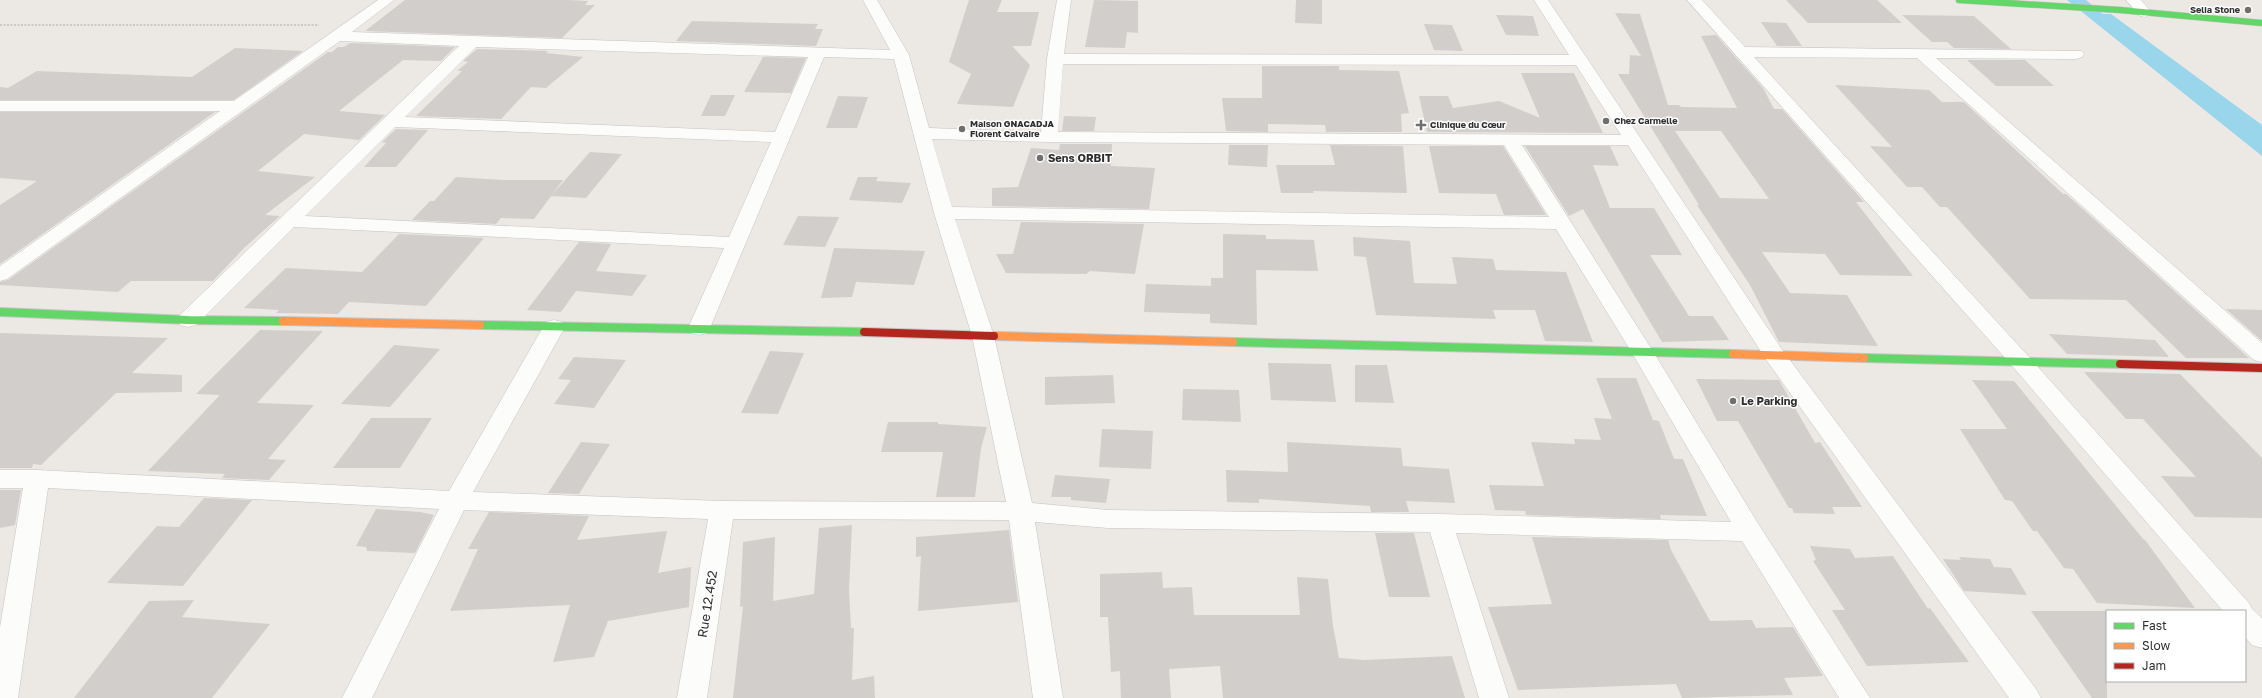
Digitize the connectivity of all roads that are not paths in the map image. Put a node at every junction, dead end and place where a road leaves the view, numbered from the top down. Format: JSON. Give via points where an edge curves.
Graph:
{"nodes":[{"id":1,"x":387,"y":0,"type":"edge"},
{"id":2,"x":870,"y":0,"type":"edge"},
{"id":3,"x":1064,"y":0,"type":"edge"},
{"id":4,"x":1541,"y":0,"type":"edge"},
{"id":5,"x":1694,"y":0,"type":"edge"},
{"id":6,"x":1959,"y":0,"type":"edge"},
{"id":7,"x":2133,"y":0,"type":"edge"},
{"id":8,"x":2145,"y":13,"type":"junction"},
{"id":9,"x":2262,"y":23,"type":"edge"},
{"id":10,"x":337,"y":36,"type":"junction"},
{"id":11,"x":472,"y":42,"type":"junction"},
{"id":12,"x":1740,"y":52,"type":"junction"},
{"id":13,"x":818,"y":53,"type":"junction"},
{"id":14,"x":1922,"y":54,"type":"junction"},
{"id":15,"x":2076,"y":54,"type":"dead end"},
{"id":16,"x":901,"y":55,"type":"junction"},
{"id":17,"x":1055,"y":59,"type":"junction"},
{"id":18,"x":1580,"y":60,"type":"junction"},
{"id":19,"x":0,"y":106,"type":"edge"},
{"id":20,"x":238,"y":106,"type":"junction"},
{"id":21,"x":393,"y":122,"type":"junction"},
{"id":22,"x":921,"y":133,"type":"junction"},
{"id":23,"x":782,"y":137,"type":"junction"},
{"id":24,"x":1049,"y":137,"type":"junction"},
{"id":25,"x":1510,"y":140,"type":"junction"},
{"id":26,"x":1632,"y":140,"type":"junction"},
{"id":27,"x":944,"y":213,"type":"junction"},
{"id":28,"x":290,"y":222,"type":"junction"},
{"id":29,"x":1560,"y":223,"type":"junction"},
{"id":30,"x":736,"y":243,"type":"junction"},
{"id":31,"x":0,"y":275,"type":"edge"},
{"id":32,"x":0,"y":312,"type":"edge"},
{"id":33,"x":188,"y":320,"type":"junction"},
{"id":34,"x":554,"y":327,"type":"junction"},
{"id":35,"x":699,"y":328,"type":"junction"},
{"id":36,"x":983,"y":336,"type":"junction"},
{"id":37,"x":1643,"y":353,"type":"junction"},
{"id":38,"x":2262,"y":354,"type":"edge"},
{"id":39,"x":1775,"y":356,"type":"junction"},
{"id":40,"x":2022,"y":363,"type":"junction"},
{"id":41,"x":2262,"y":368,"type":"edge"},
{"id":42,"x":37,"y":478,"type":"junction"},
{"id":43,"x":0,"y":479,"type":"edge"},
{"id":44,"x":456,"y":501,"type":"junction"},
{"id":45,"x":722,"y":510,"type":"junction"},
{"id":46,"x":1022,"y":511,"type":"junction"},
{"id":47,"x":1440,"y":523,"type":"junction"},
{"id":48,"x":1750,"y":532,"type":"junction"},
{"id":49,"x":2238,"y":610,"type":"edge"},
{"id":50,"x":2246,"y":619,"type":"edge"},
{"id":51,"x":2262,"y":637,"type":"edge"},
{"id":52,"x":3,"y":698,"type":"edge"},
{"id":53,"x":357,"y":698,"type":"edge"},
{"id":54,"x":692,"y":698,"type":"edge"},
{"id":55,"x":1048,"y":698,"type":"edge"},
{"id":56,"x":1494,"y":698,"type":"edge"},
{"id":57,"x":1855,"y":698,"type":"edge"},
{"id":58,"x":2026,"y":698,"type":"edge"}],
"edges":[{"from":1,"to":10,"type":"street"},
{"from":2,"to":16,"type":"street"},
{"from":3,"to":17,"type":"street"},
{"from":4,"to":18,"type":"street"},
{"from":5,"to":12,"type":"street"},
{"from":6,"to":8,"type":"street"},
{"from":7,"to":8,"type":"street"},
{"from":8,"to":9,"type":"street"},
{"from":10,"to":11,"type":"street"},
{"from":10,"to":20,"type":"street"},
{"from":11,"to":13,"type":"street"},
{"from":11,"to":21,"type":"street"},
{"from":12,"to":14,"type":"street"},
{"from":12,"to":40,"type":"street"},
{"from":13,"to":16,"type":"street"},
{"from":13,"to":23,"type":"street"},
{"from":14,"to":15,"type":"street"},
{"from":14,"to":38,"type":"street"},
{"from":16,"to":22,"type":"street"},
{"from":17,"to":18,"type":"street"},
{"from":17,"to":24,"type":"street"},
{"from":18,"to":26,"type":"street"},
{"from":19,"to":20,"type":"street"},
{"from":20,"to":31,"type":"street"},
{"from":21,"to":23,"type":"street"},
{"from":21,"to":28,"type":"street"},
{"from":22,"to":24,"type":"street"},
{"from":22,"to":27,"type":"street"},
{"from":23,"to":30,"type":"street"},
{"from":24,"to":25,"type":"street"},
{"from":25,"to":26,"type":"street"},
{"from":25,"to":29,"type":"street"},
{"from":26,"to":39,"type":"street"},
{"from":27,"to":29,"type":"street"},
{"from":27,"to":36,"type":"street"},
{"from":28,"to":30,"type":"street"},
{"from":28,"to":33,"type":"street"},
{"from":29,"to":37,"type":"street"},
{"from":30,"to":35,"type":"street"},
{"from":32,"to":33,"type":"street"},
{"from":33,"to":34,"type":"street"},
{"from":34,"to":35,"type":"street"},
{"from":34,"to":44,"type":"street"},
{"from":35,"to":36,"type":"street"},
{"from":36,"to":37,"type":"street"},
{"from":36,"to":46,"type":"street"},
{"from":37,"to":39,"type":"street"},
{"from":37,"to":48,"type":"street"},
{"from":39,"to":40,"type":"street"},
{"from":39,"to":58,"type":"street"},
{"from":40,"to":41,"type":"street"},
{"from":40,"to":49,"type":"street"},
{"from":42,"to":43,"type":"street"},
{"from":42,"to":44,"type":"street"},
{"from":42,"to":52,"type":"street"},
{"from":44,"to":45,"type":"street"},
{"from":44,"to":53,"type":"street"},
{"from":45,"to":46,"type":"street"},
{"from":45,"to":54,"type":"street","name":"Rue 12.452"},
{"from":46,"to":47,"type":"street","via":[[1108,519]]},
{"from":46,"to":55,"type":"street"},
{"from":47,"to":48,"type":"street"},
{"from":47,"to":56,"type":"street"},
{"from":48,"to":57,"type":"street"},
{"from":50,"to":51,"type":"street"}]}
